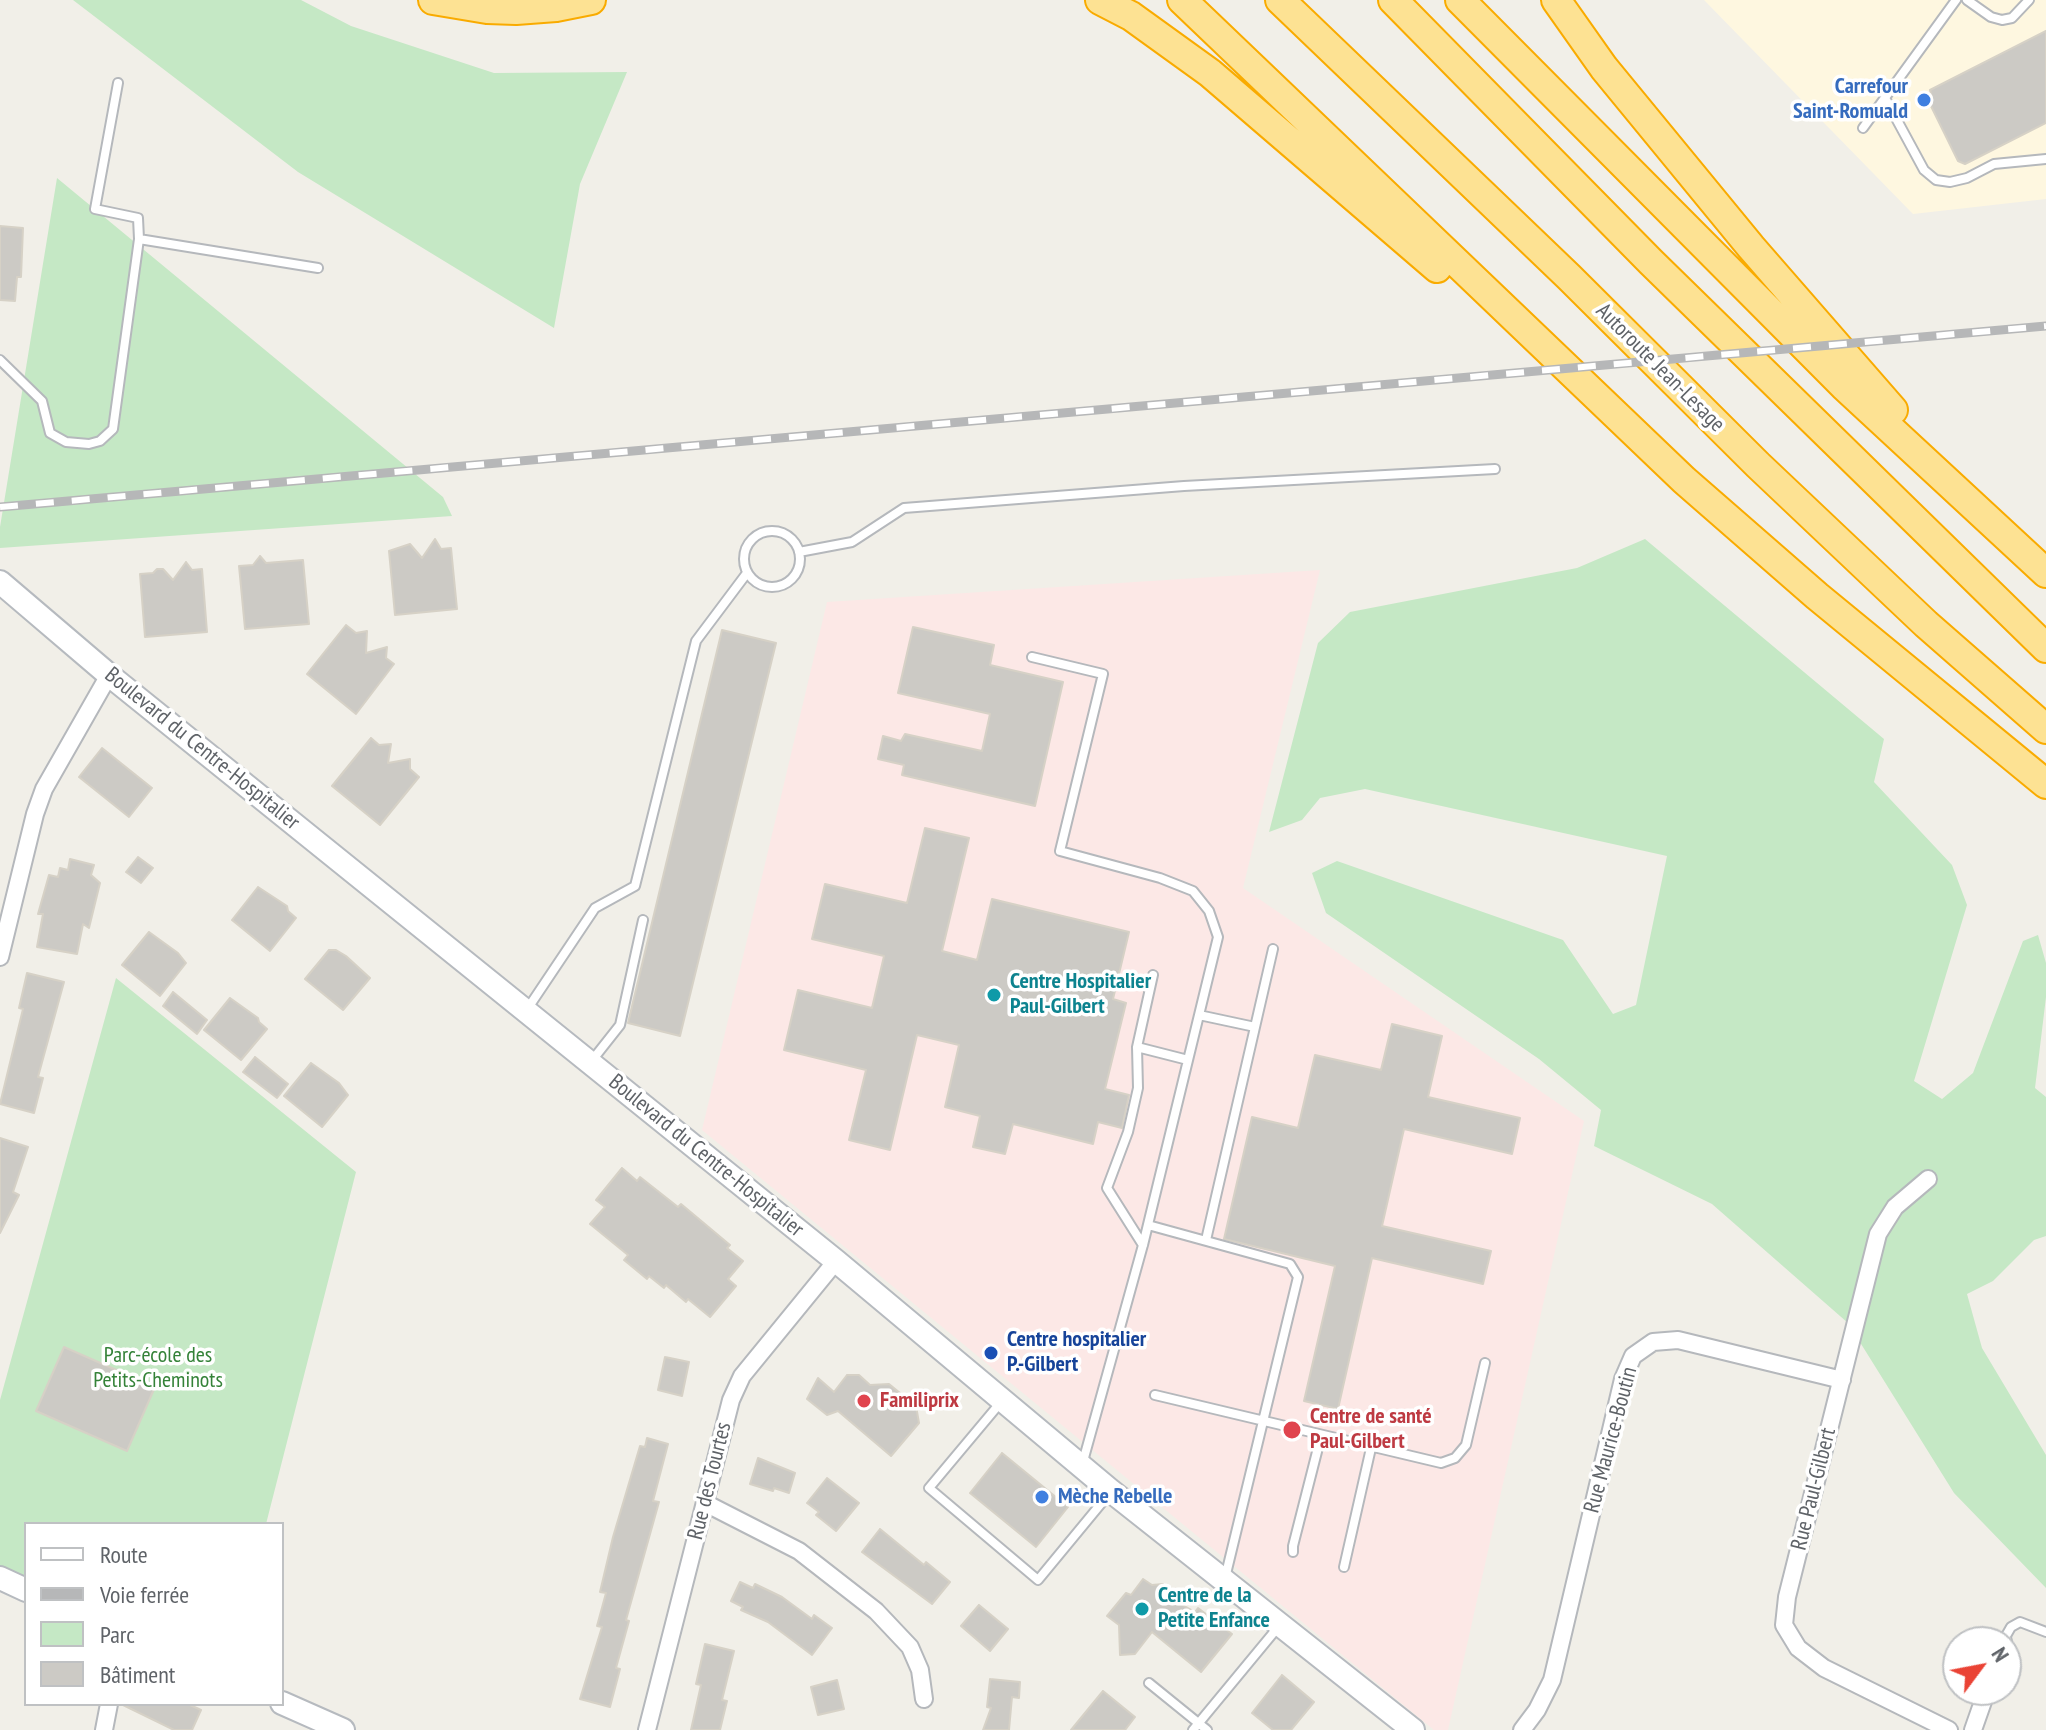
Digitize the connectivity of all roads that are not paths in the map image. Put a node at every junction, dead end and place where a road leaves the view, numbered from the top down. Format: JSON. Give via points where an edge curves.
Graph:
{"nodes":[{"id":1,"x":433,"y":0,"type":"edge"},
{"id":2,"x":591,"y":0,"type":"edge"},
{"id":3,"x":1100,"y":0,"type":"edge"},
{"id":4,"x":1182,"y":0,"type":"edge"},
{"id":5,"x":1280,"y":0,"type":"edge"},
{"id":6,"x":1393,"y":0,"type":"edge"},
{"id":7,"x":1460,"y":0,"type":"edge"},
{"id":8,"x":1556,"y":0,"type":"edge"},
{"id":9,"x":1956,"y":0,"type":"edge"},
{"id":10,"x":1967,"y":0,"type":"edge"},
{"id":11,"x":2029,"y":0,"type":"edge"},
{"id":12,"x":118,"y":83,"type":"dead end"},
{"id":13,"x":1885,"y":98,"type":"junction"},
{"id":14,"x":1863,"y":128,"type":"dead end"},
{"id":15,"x":2046,"y":159,"type":"edge"},
{"id":16,"x":139,"y":239,"type":"junction"},
{"id":17,"x":318,"y":268,"type":"dead end"},
{"id":18,"x":0,"y":360,"type":"edge"},
{"id":19,"x":1495,"y":469,"type":"dead end"},
{"id":20,"x":1684,"y":480,"type":"junction"},
{"id":21,"x":1996,"y":529,"type":"junction"},
{"id":22,"x":799,"y":552,"type":"junction"},
{"id":23,"x":747,"y":573,"type":"junction"},
{"id":24,"x":2046,"y":573,"type":"edge"},
{"id":25,"x":0,"y":582,"type":"edge"},
{"id":26,"x":2046,"y":648,"type":"edge"},
{"id":27,"x":1032,"y":657,"type":"dead end"},
{"id":28,"x":109,"y":675,"type":"junction"},
{"id":29,"x":2046,"y":729,"type":"edge"},
{"id":30,"x":2046,"y":784,"type":"edge"},
{"id":31,"x":643,"y":920,"type":"dead end"},
{"id":32,"x":1273,"y":949,"type":"dead end"},
{"id":33,"x":0,"y":957,"type":"edge"},
{"id":34,"x":1153,"y":975,"type":"dead end"},
{"id":35,"x":526,"y":1011,"type":"junction"},
{"id":36,"x":1199,"y":1015,"type":"junction"},
{"id":37,"x":1255,"y":1027,"type":"junction"},
{"id":38,"x":1137,"y":1047,"type":"junction"},
{"id":39,"x":1188,"y":1060,"type":"junction"},
{"id":40,"x":590,"y":1063,"type":"junction"},
{"id":41,"x":1928,"y":1179,"type":"dead end"},
{"id":42,"x":1148,"y":1225,"type":"junction"},
{"id":43,"x":1206,"y":1240,"type":"junction"},
{"id":44,"x":1143,"y":1245,"type":"junction"},
{"id":45,"x":836,"y":1261,"type":"junction"},
{"id":46,"x":1485,"y":1363,"type":"dead end"},
{"id":47,"x":1842,"y":1380,"type":"junction"},
{"id":48,"x":1155,"y":1395,"type":"dead end"},
{"id":49,"x":1002,"y":1402,"type":"junction"},
{"id":50,"x":1264,"y":1423,"type":"junction"},
{"id":51,"x":1321,"y":1436,"type":"junction"},
{"id":52,"x":1371,"y":1448,"type":"junction"},
{"id":53,"x":1082,"y":1467,"type":"junction"},
{"id":54,"x":1111,"y":1491,"type":"junction"},
{"id":55,"x":705,"y":1503,"type":"junction"},
{"id":56,"x":1293,"y":1552,"type":"dead end"},
{"id":57,"x":1344,"y":1567,"type":"dead end"},
{"id":58,"x":0,"y":1578,"type":"edge"},
{"id":59,"x":1224,"y":1583,"type":"junction"},
{"id":60,"x":24,"y":1589,"type":"edge"},
{"id":61,"x":1279,"y":1626,"type":"junction"},
{"id":62,"x":2013,"y":1626,"type":"edge"},
{"id":63,"x":2046,"y":1632,"type":"edge"},
{"id":64,"x":1149,"y":1683,"type":"dead end"},
{"id":65,"x":924,"y":1699,"type":"dead end"},
{"id":66,"x":284,"y":1704,"type":"edge"},
{"id":67,"x":109,"y":1706,"type":"edge"},
{"id":68,"x":1981,"y":1706,"type":"edge"},
{"id":69,"x":1199,"y":1728,"type":"edge"},
{"id":70,"x":104,"y":1730,"type":"edge"},
{"id":71,"x":343,"y":1730,"type":"edge"},
{"id":72,"x":647,"y":1730,"type":"edge"},
{"id":73,"x":1413,"y":1730,"type":"edge"},
{"id":74,"x":1522,"y":1730,"type":"edge"},
{"id":75,"x":1949,"y":1730,"type":"edge"},
{"id":76,"x":1973,"y":1730,"type":"edge"}],
"edges":[{"from":1,"to":2,"type":"highway","via":[[516,10]]},
{"from":3,"to":20,"type":"highway","via":[[1210,73]]},
{"from":4,"to":20,"type":"highway"},
{"from":5,"to":29,"type":"highway","name":"Autoroute Jean-Lesage","via":[[1758,465]]},
{"from":6,"to":26,"type":"highway","via":[[1651,262]]},
{"from":7,"to":21,"type":"highway","via":[[1844,386]]},
{"from":8,"to":21,"type":"highway","via":[[1604,68],[1751,247]]},
{"from":9,"to":13,"type":"lane"},
{"from":10,"to":11,"type":"lane","via":[[2002,20],[2012,18]]},
{"from":12,"to":16,"type":"lane","via":[[95,209],[138,218]]},
{"from":13,"to":14,"type":"lane"},
{"from":13,"to":15,"type":"lane","via":[[1924,170],[1936,180],[1967,178],[1994,164]]},
{"from":16,"to":17,"type":"lane"},
{"from":16,"to":18,"type":"lane","via":[[113,429],[100,441],[75,444],[50,433],[42,401]]},
{"from":19,"to":22,"type":"lane","via":[[904,508],[852,542]]},
{"from":20,"to":30,"type":"highway"},
{"from":21,"to":24,"type":"highway"},
{"from":22,"to":23,"type":"lane","via":[[796,574],[783,585],[765,587]]},
{"from":22,"to":23,"type":"lane","via":[[787,535],[761,532],[744,552]]},
{"from":23,"to":35,"type":"lane","via":[[696,641],[635,886],[595,908]]},
{"from":25,"to":28,"type":"street","name":"Boulevard du Centre-Hospitalier"},
{"from":27,"to":36,"type":"lane","via":[[1103,674],[1060,851],[1193,891],[1209,911],[1218,937]]},
{"from":28,"to":33,"type":"street","via":[[44,789]]},
{"from":28,"to":35,"type":"street","name":"Boulevard du Centre-Hospitalier"},
{"from":31,"to":40,"type":"lane","via":[[620,1025]]},
{"from":32,"to":37,"type":"lane"},
{"from":34,"to":38,"type":"lane"},
{"from":35,"to":40,"type":"street","name":"Boulevard du Centre-Hospitalier"},
{"from":36,"to":37,"type":"lane"},
{"from":36,"to":39,"type":"lane"},
{"from":37,"to":43,"type":"lane"},
{"from":38,"to":39,"type":"lane"},
{"from":38,"to":44,"type":"lane","via":[[1138,1088],[1107,1188]]},
{"from":39,"to":42,"type":"lane"},
{"from":40,"to":45,"type":"street","name":"Boulevard du Centre-Hospitalier"},
{"from":41,"to":47,"type":"street","name":"Rue Paul-Gilbert","via":[[1895,1207],[1878,1234]]},
{"from":42,"to":43,"type":"lane"},
{"from":42,"to":44,"type":"lane"},
{"from":43,"to":50,"type":"lane","via":[[1290,1264],[1298,1277]]},
{"from":44,"to":53,"type":"lane"},
{"from":45,"to":49,"type":"street","name":"Boulevard du Centre-Hospitalier"},
{"from":45,"to":55,"type":"street","name":"Rue des Tourtes","via":[[742,1376]]},
{"from":46,"to":52,"type":"lane","via":[[1466,1445],[1455,1458],[1441,1463]]},
{"from":47,"to":74,"type":"street","name":"Rue Maurice-Boutin","via":[[1678,1340],[1653,1342],[1633,1356],[1623,1379],[1552,1680]]},
{"from":47,"to":75,"type":"street","name":"Rue Paul-Gilbert","via":[[1784,1625],[1798,1648],[1824,1668]]},
{"from":48,"to":50,"type":"lane"},
{"from":49,"to":53,"type":"street","name":"Boulevard du Centre-Hospitalier"},
{"from":49,"to":54,"type":"lane","via":[[929,1488],[1038,1580]]},
{"from":50,"to":51,"type":"lane"},
{"from":50,"to":59,"type":"lane"},
{"from":51,"to":52,"type":"lane"},
{"from":51,"to":56,"type":"lane"},
{"from":52,"to":57,"type":"lane"},
{"from":53,"to":54,"type":"street","name":"Boulevard du Centre-Hospitalier"},
{"from":54,"to":59,"type":"street","name":"Boulevard du Centre-Hospitalier"},
{"from":55,"to":65,"type":"street","via":[[799,1551],[876,1611],[910,1647]]},
{"from":55,"to":72,"type":"street","name":"Rue des Tourtes"},
{"from":58,"to":60,"type":"street"},
{"from":59,"to":61,"type":"street","name":"Boulevard du Centre-Hospitalier"},
{"from":61,"to":69,"type":"lane"},
{"from":61,"to":73,"type":"street","name":"Boulevard du Centre-Hospitalier"},
{"from":62,"to":63,"type":"lane","via":[[2020,1622]]},
{"from":64,"to":69,"type":"lane"},
{"from":66,"to":71,"type":"street"},
{"from":67,"to":70,"type":"street"},
{"from":68,"to":76,"type":"street"}]}
